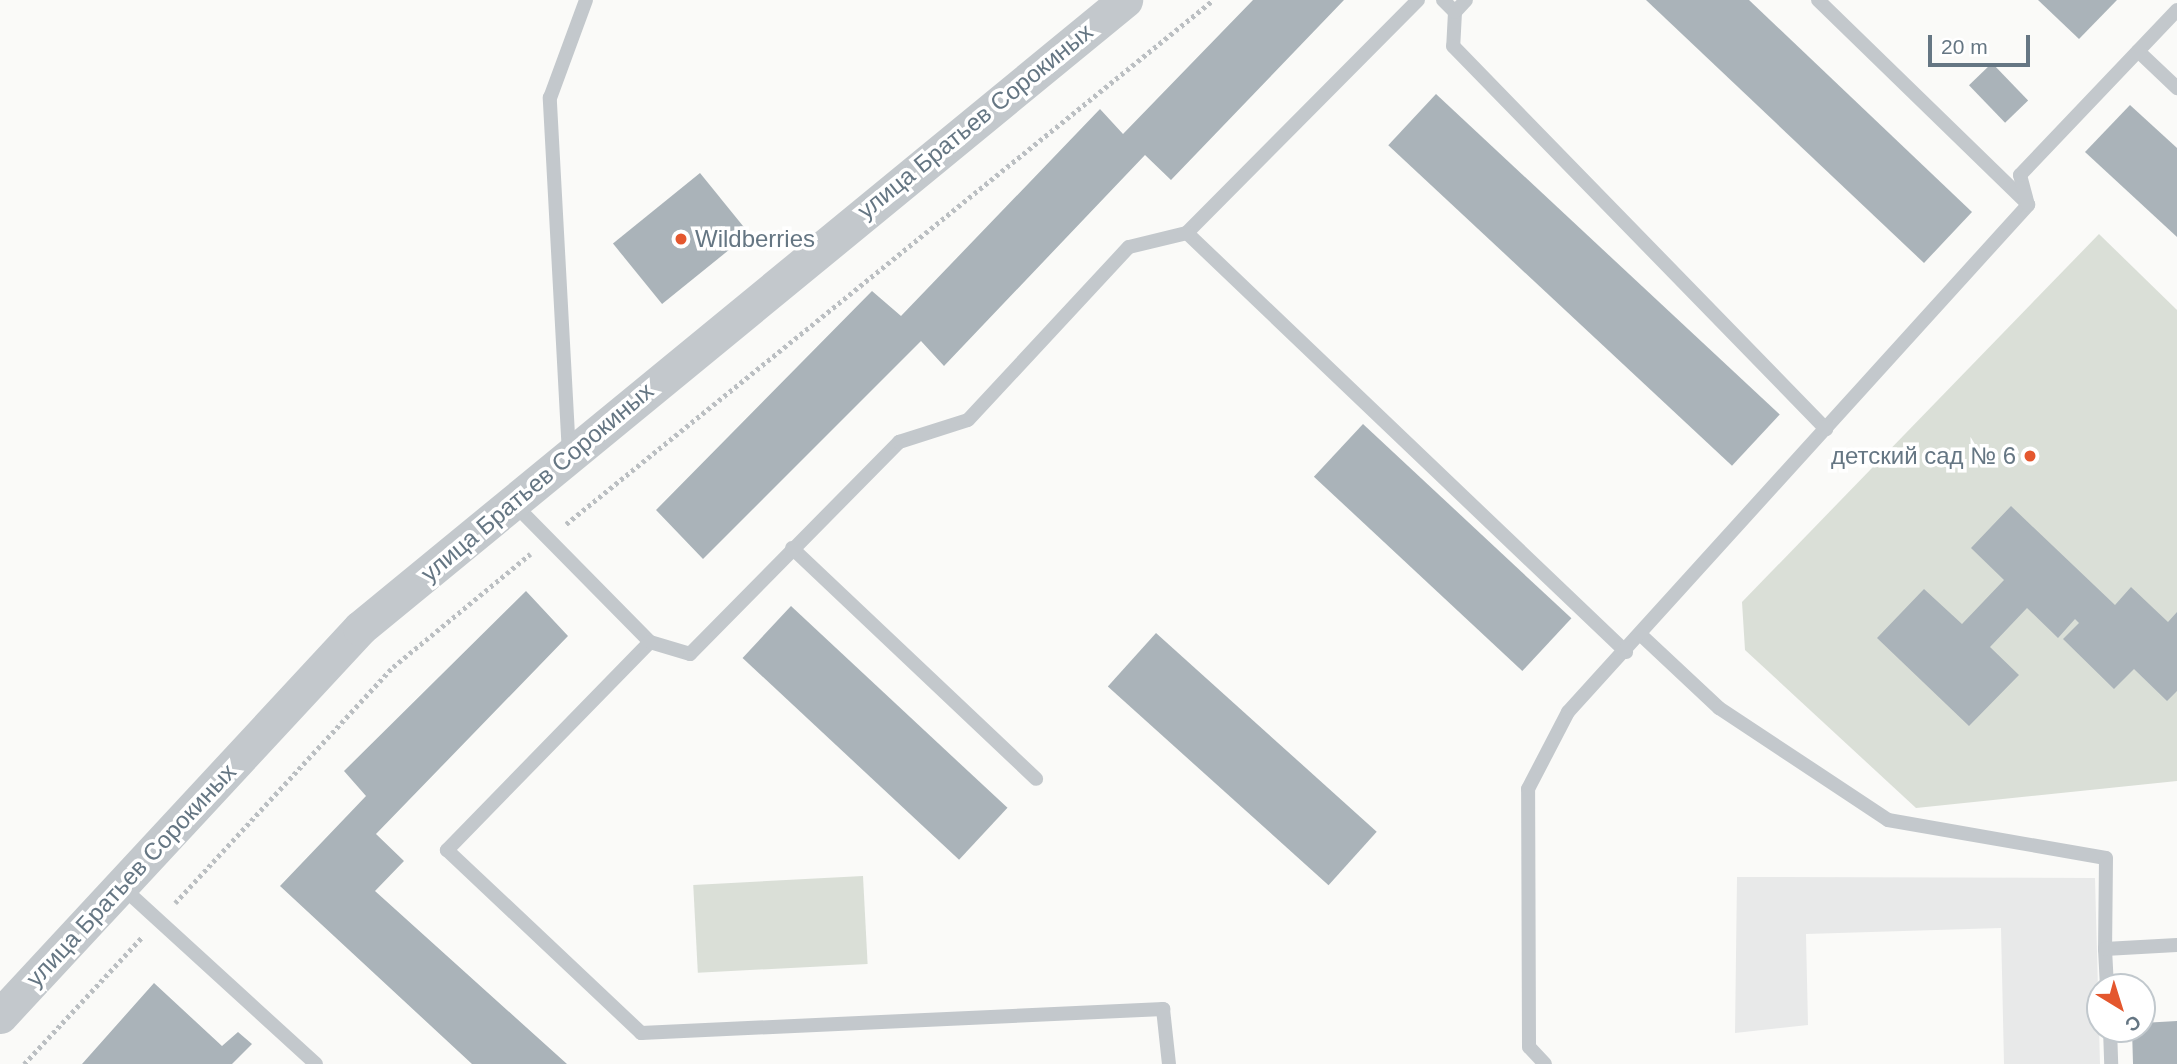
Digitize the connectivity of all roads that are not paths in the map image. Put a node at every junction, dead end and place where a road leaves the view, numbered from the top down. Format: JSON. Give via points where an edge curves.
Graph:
{"nodes":[{"id":1,"x":586,"y":0,"type":"edge"},
{"id":2,"x":1125,"y":0,"type":"edge"},
{"id":3,"x":1419,"y":0,"type":"edge"},
{"id":4,"x":1443,"y":0,"type":"edge"},
{"id":5,"x":1466,"y":0,"type":"edge"},
{"id":6,"x":1818,"y":0,"type":"edge"},
{"id":7,"x":2177,"y":10,"type":"edge"},
{"id":8,"x":1455,"y":12,"type":"junction"},
{"id":9,"x":2138,"y":51,"type":"junction"},
{"id":10,"x":2177,"y":88,"type":"edge"},
{"id":11,"x":2028,"y":205,"type":"junction"},
{"id":12,"x":1187,"y":233,"type":"junction"},
{"id":13,"x":1826,"y":429,"type":"junction"},
{"id":14,"x":569,"y":456,"type":"junction"},
{"id":15,"x":513,"y":503,"type":"junction"},
{"id":16,"x":792,"y":548,"type":"junction"},
{"id":17,"x":1641,"y":635,"type":"junction"},
{"id":18,"x":650,"y":642,"type":"junction"},
{"id":19,"x":1626,"y":652,"type":"junction"},
{"id":20,"x":1036,"y":779,"type":"dead end"},
{"id":21,"x":121,"y":886,"type":"junction"},
{"id":22,"x":2177,"y":945,"type":"edge"},
{"id":23,"x":2105,"y":948,"type":"junction"},
{"id":24,"x":2106,"y":973,"type":"edge"},
{"id":25,"x":0,"y":1016,"type":"edge"},
{"id":26,"x":2110,"y":1043,"type":"edge"},
{"id":27,"x":316,"y":1064,"type":"edge"},
{"id":28,"x":1169,"y":1064,"type":"edge"},
{"id":29,"x":1545,"y":1064,"type":"edge"},
{"id":30,"x":2111,"y":1064,"type":"edge"}],
"edges":[{"from":1,"to":14,"type":"lane","via":[[550,98]]},
{"from":2,"to":14,"type":"street","name":"улица Братьев Сорокиных"},
{"from":3,"to":12,"type":"lane"},
{"from":4,"to":8,"type":"lane"},
{"from":5,"to":8,"type":"lane"},
{"from":6,"to":11,"type":"lane"},
{"from":7,"to":9,"type":"lane"},
{"from":8,"to":13,"type":"lane","via":[[1452,46]]},
{"from":9,"to":10,"type":"lane"},
{"from":9,"to":11,"type":"lane","via":[[2020,175]]},
{"from":11,"to":13,"type":"lane"},
{"from":12,"to":16,"type":"lane","via":[[1129,247],[968,420],[899,442]]},
{"from":12,"to":19,"type":"lane"},
{"from":13,"to":17,"type":"lane"},
{"from":14,"to":15,"type":"street","name":"улица Братьев Сорокиных"},
{"from":15,"to":18,"type":"lane"},
{"from":15,"to":21,"type":"street","name":"улица Братьев Сорокиных","via":[[360,628]]},
{"from":16,"to":18,"type":"lane","via":[[690,654]]},
{"from":16,"to":20,"type":"lane"},
{"from":17,"to":19,"type":"lane"},
{"from":17,"to":23,"type":"lane","via":[[1719,708],[1888,820],[2106,858]]},
{"from":18,"to":28,"type":"lane","via":[[447,850],[641,1033],[1163,1009]]},
{"from":19,"to":29,"type":"lane","via":[[1567,712],[1528,789],[1529,1046]]},
{"from":21,"to":25,"type":"street","name":"улица Братьев Сорокиных"},
{"from":21,"to":27,"type":"lane"},
{"from":22,"to":23,"type":"lane"},
{"from":23,"to":24,"type":"lane"},
{"from":26,"to":30,"type":"lane"}]}
